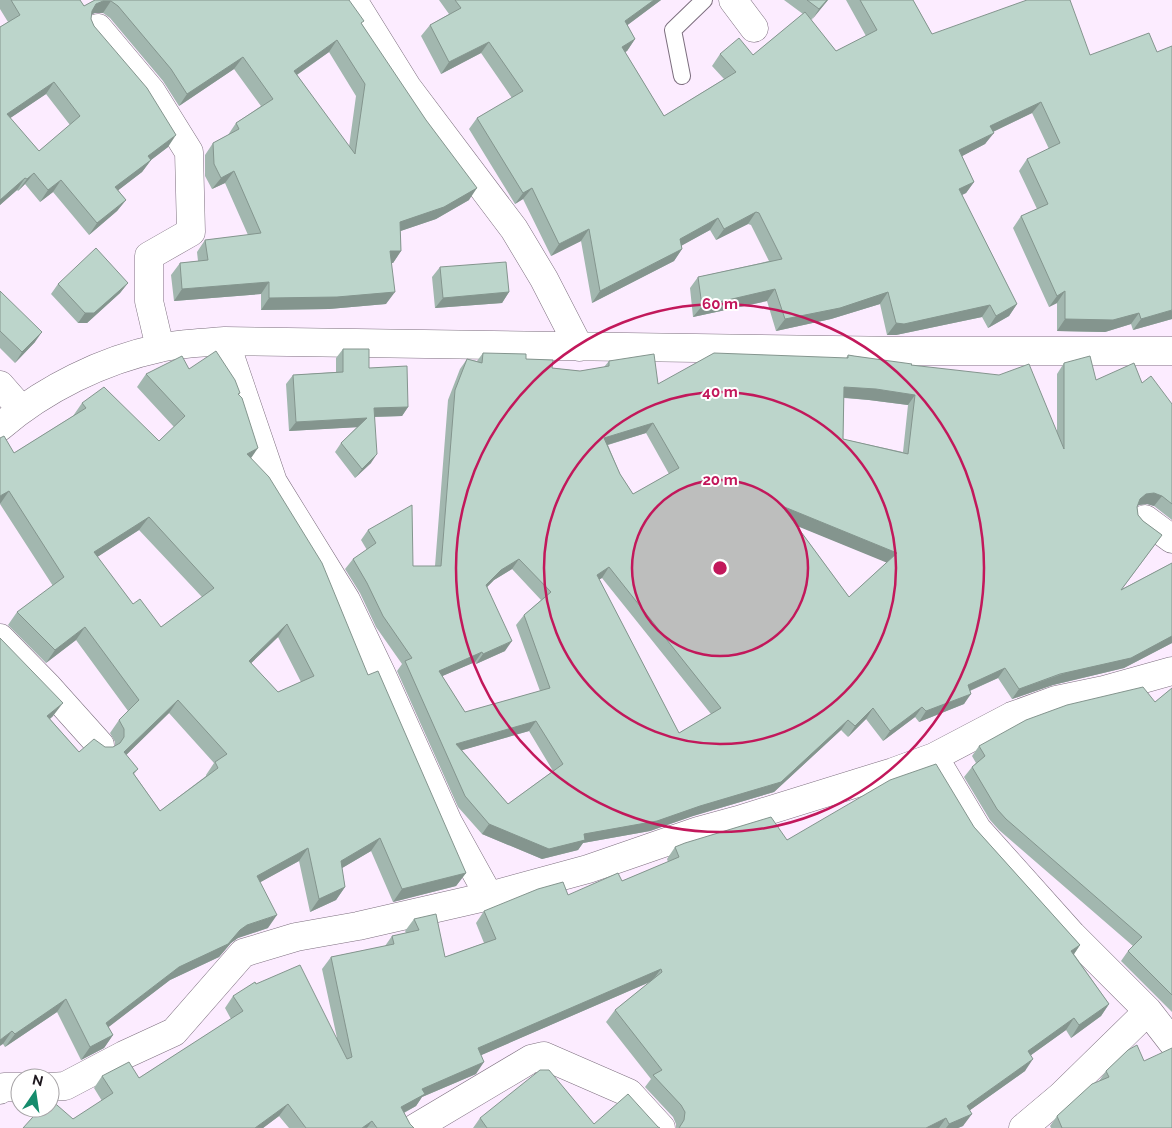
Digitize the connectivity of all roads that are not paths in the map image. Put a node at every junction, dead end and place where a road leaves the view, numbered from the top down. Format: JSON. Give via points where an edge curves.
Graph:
{"nodes":[{"id":1,"x":353,"y":0,"type":"edge"},
{"id":2,"x":704,"y":0,"type":"edge"},
{"id":3,"x":732,"y":0,"type":"edge"},
{"id":4,"x":98,"y":28,"type":"edge"},
{"id":5,"x":754,"y":28,"type":"dead end"},
{"id":6,"x":682,"y":76,"type":"dead end"},
{"id":7,"x":225,"y":341,"type":"junction"},
{"id":8,"x":579,"y":347,"type":"junction"},
{"id":9,"x":160,"y":348,"type":"junction"},
{"id":10,"x":1172,"y":351,"type":"edge"},
{"id":11,"x":0,"y":385,"type":"edge"},
{"id":12,"x":21,"y":409,"type":"junction"},
{"id":13,"x":0,"y":427,"type":"edge"},
{"id":14,"x":1145,"y":519,"type":"dead end"},
{"id":15,"x":1172,"y":539,"type":"edge"},
{"id":16,"x":0,"y":638,"type":"edge"},
{"id":17,"x":1172,"y":671,"type":"edge"},
{"id":18,"x":100,"y":745,"type":"edge"},
{"id":19,"x":934,"y":757,"type":"junction"},
{"id":20,"x":489,"y":896,"type":"junction"},
{"id":21,"x":1148,"y":1011,"type":"junction"},
{"id":22,"x":1172,"y":1042,"type":"edge"},
{"id":23,"x":60,"y":1086,"type":"edge"},
{"id":24,"x":415,"y":1128,"type":"edge"},
{"id":25,"x":661,"y":1128,"type":"edge"},
{"id":26,"x":1023,"y":1128,"type":"edge"}],
"edges":[{"from":1,"to":8,"type":"street","via":[[407,87],[514,229],[544,278]]},
{"from":2,"to":6,"type":"lane","via":[[673,30]]},
{"from":3,"to":5,"type":"street"},
{"from":4,"to":9,"type":"street","via":[[151,91],[189,152],[191,232],[150,256],[149,301]]},
{"from":7,"to":8,"type":"street"},
{"from":7,"to":9,"type":"street"},
{"from":7,"to":20,"type":"street","via":[[274,482],[346,600],[448,822]]},
{"from":8,"to":10,"type":"street"},
{"from":9,"to":12,"type":"street","via":[[114,362],[72,380]]},
{"from":11,"to":12,"type":"street"},
{"from":12,"to":13,"type":"street"},
{"from":14,"to":15,"type":"street"},
{"from":16,"to":18,"type":"street"},
{"from":17,"to":19,"type":"street","via":[[1056,700],[1012,716]]},
{"from":19,"to":20,"type":"street","via":[[588,869]]},
{"from":19,"to":21,"type":"street","via":[[977,830],[1072,935]]},
{"from":20,"to":23,"type":"street","via":[[296,937],[243,953],[174,1032]]},
{"from":21,"to":22,"type":"street"},
{"from":21,"to":26,"type":"street","via":[[1061,1096]]},
{"from":24,"to":25,"type":"street","via":[[530,1059],[544,1056],[629,1093]]}]}
